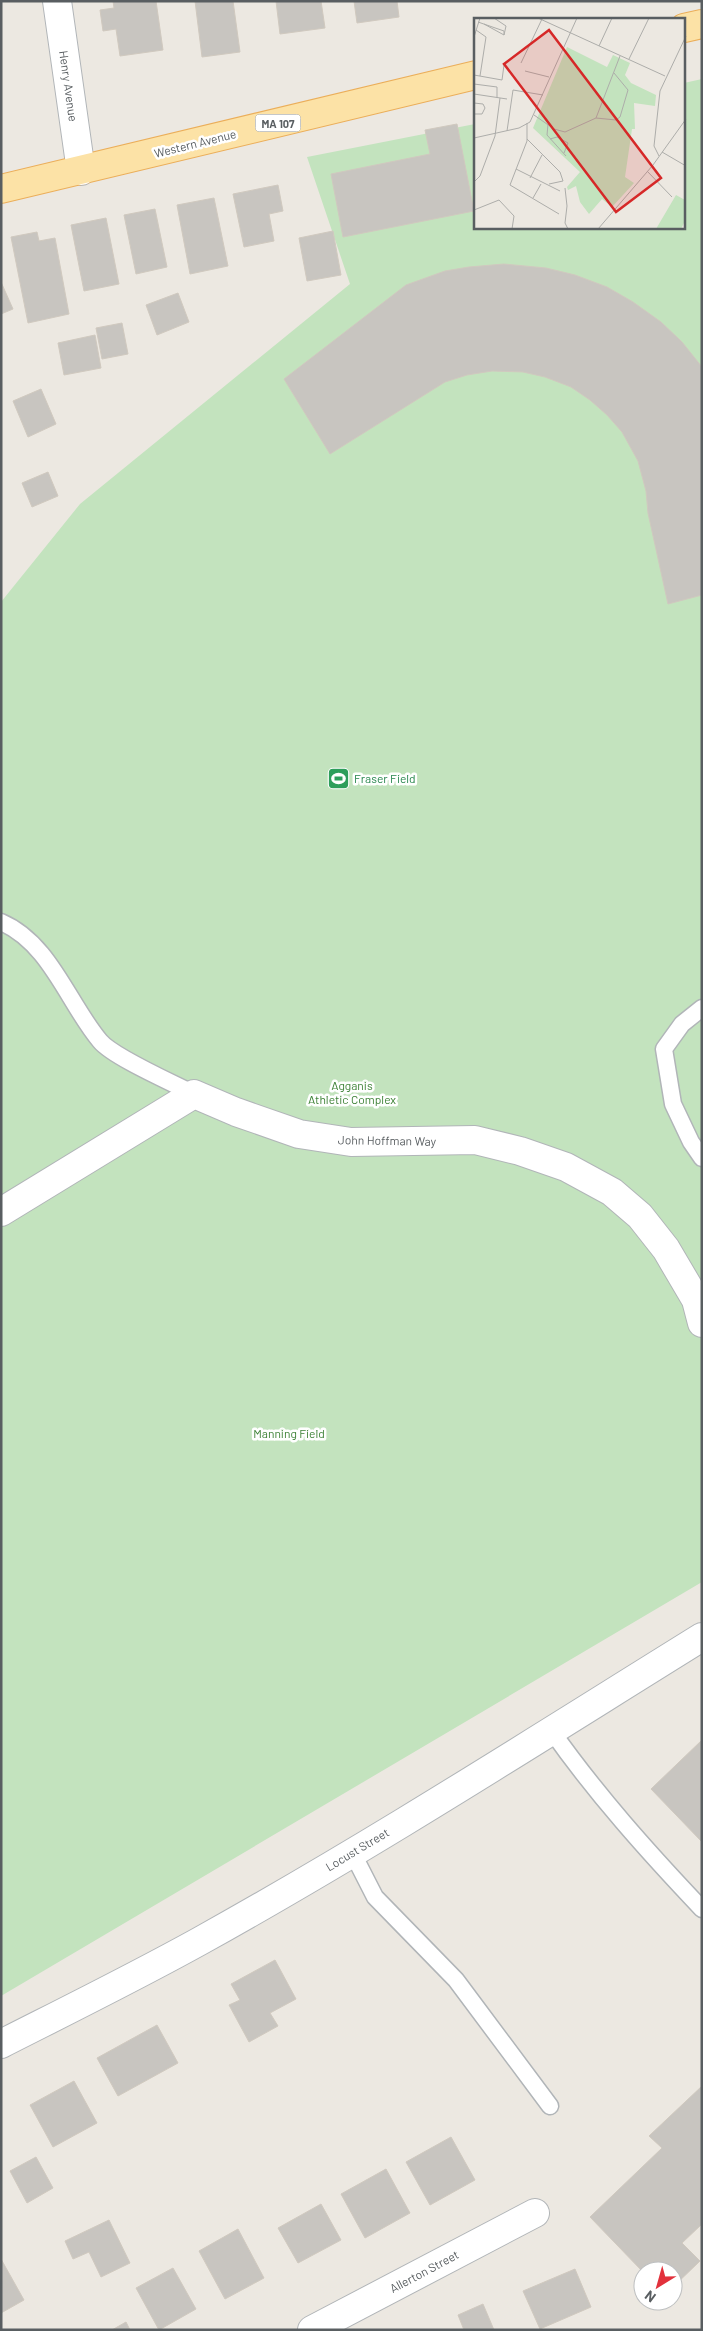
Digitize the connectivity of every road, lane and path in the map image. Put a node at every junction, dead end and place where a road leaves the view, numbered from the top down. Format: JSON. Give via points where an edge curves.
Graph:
{"nodes":[{"id":1,"x":57,"y":1,"type":"edge"},
{"id":2,"x":702,"y":24,"type":"edge"},
{"id":3,"x":686,"y":28,"type":"edge"},
{"id":4,"x":474,"y":75,"type":"edge"},
{"id":5,"x":81,"y":171,"type":"junction"},
{"id":6,"x":1,"y":189,"type":"edge"},
{"id":7,"x":1,"y":922,"type":"edge"},
{"id":8,"x":702,"y":1008,"type":"edge"},
{"id":9,"x":194,"y":1094,"type":"junction"},
{"id":10,"x":702,"y":1158,"type":"edge"},
{"id":11,"x":1,"y":1212,"type":"edge"},
{"id":12,"x":702,"y":1323,"type":"edge"},
{"id":13,"x":702,"y":1637,"type":"edge"},
{"id":14,"x":551,"y":1730,"type":"junction"},
{"id":15,"x":352,"y":1852,"type":"junction"},
{"id":16,"x":702,"y":1909,"type":"edge"},
{"id":17,"x":1,"y":2044,"type":"edge"},
{"id":18,"x":550,"y":2106,"type":"dead end"},
{"id":19,"x":535,"y":2213,"type":"dead end"},
{"id":20,"x":312,"y":2330,"type":"edge"}],
"edges":[{"from":1,"to":5,"type":"street","name":"Henry Avenue"},
{"from":2,"to":3,"type":"main road"},
{"from":4,"to":5,"type":"main road","name":"Western Avenue","number":"MA 107"},
{"from":5,"to":6,"type":"main road","name":"Western Avenue","number":"MA 107"},
{"from":7,"to":9,"type":"lane","via":[[11,926],[40,952],[101,1043]]},
{"from":8,"to":10,"type":"lane","via":[[682,1024],[664,1049],[673,1104]]},
{"from":9,"to":11,"type":"street"},
{"from":9,"to":12,"type":"street","name":"John Hoffman Way","via":[[299,1134],[351,1142],[475,1140],[566,1167],[612,1192],[640,1216],[666,1249],[696,1300]]},
{"from":13,"to":14,"type":"street","name":"Locust Street"},
{"from":14,"to":15,"type":"street","name":"Locust Street"},
{"from":14,"to":16,"type":"lane","via":[[580,1771]]},
{"from":15,"to":17,"type":"street","name":"Locust Street","via":[[200,1941]]},
{"from":15,"to":18,"type":"lane","via":[[374,1897],[456,1980]]},
{"from":19,"to":20,"type":"street","name":"Allerton Street"}]}
